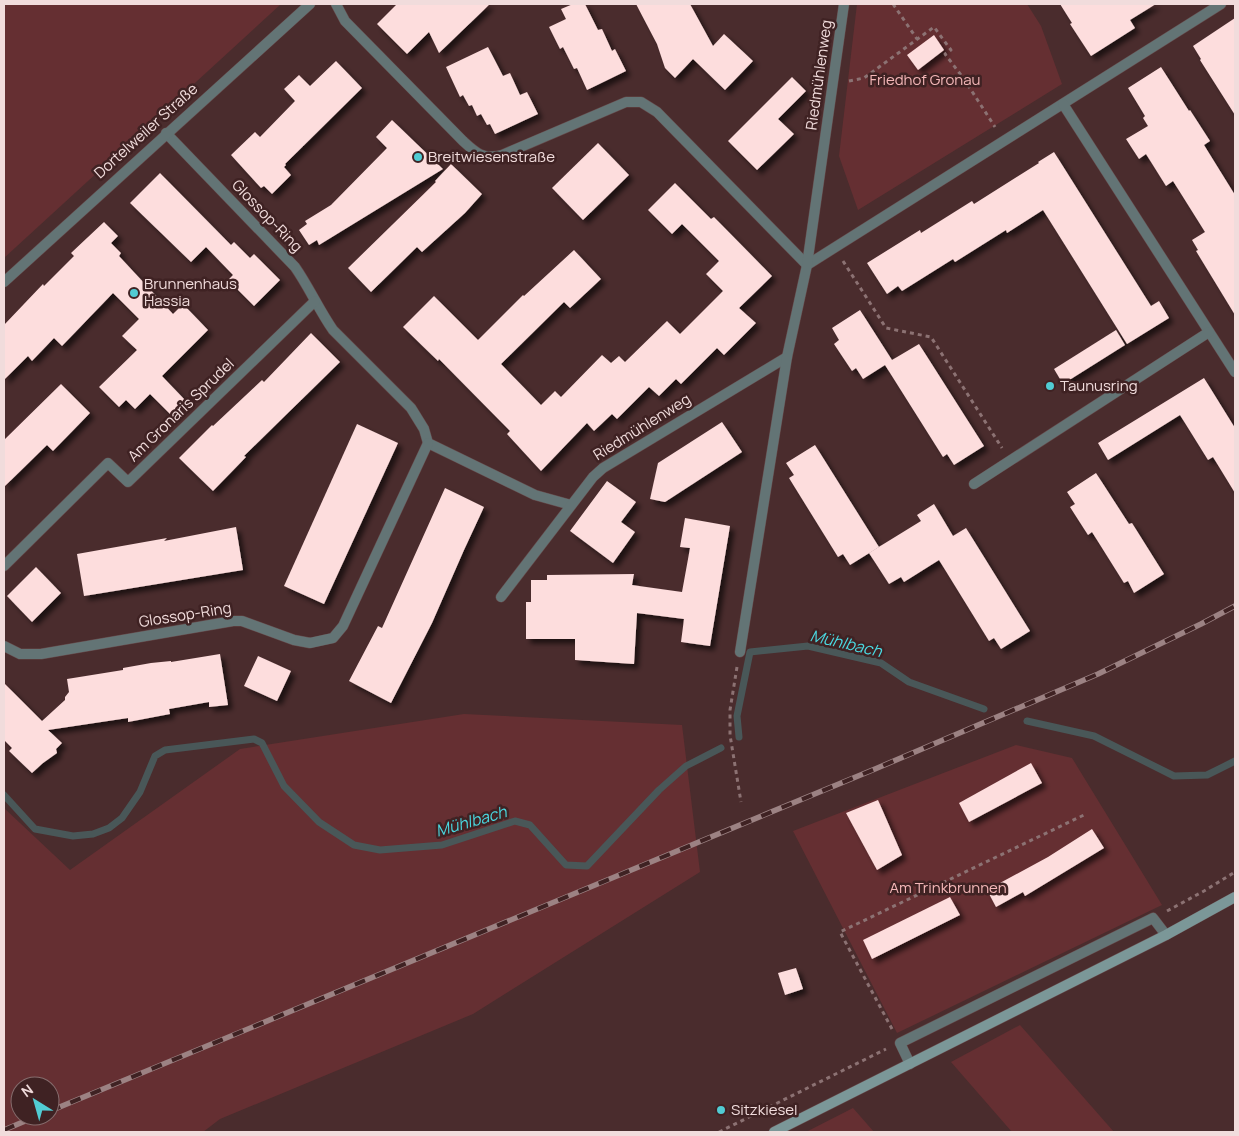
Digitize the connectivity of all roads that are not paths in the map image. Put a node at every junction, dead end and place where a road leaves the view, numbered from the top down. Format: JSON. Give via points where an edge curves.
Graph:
{"nodes":[{"id":1,"x":310,"y":4,"type":"edge"},
{"id":2,"x":336,"y":4,"type":"edge"},
{"id":3,"x":844,"y":4,"type":"edge"},
{"id":4,"x":1221,"y":4,"type":"edge"},
{"id":5,"x":1063,"y":104,"type":"junction"},
{"id":6,"x":166,"y":133,"type":"junction"},
{"id":7,"x":808,"y":264,"type":"junction"},
{"id":8,"x":4,"y":282,"type":"edge"},
{"id":9,"x":316,"y":301,"type":"junction"},
{"id":10,"x":1209,"y":332,"type":"junction"},
{"id":11,"x":787,"y":357,"type":"junction"},
{"id":12,"x":1235,"y":372,"type":"edge"},
{"id":13,"x":428,"y":443,"type":"junction"},
{"id":14,"x":974,"y":484,"type":"dead end"},
{"id":15,"x":571,"y":505,"type":"junction"},
{"id":16,"x":4,"y":566,"type":"edge"},
{"id":17,"x":500,"y":597,"type":"dead end"},
{"id":18,"x":4,"y":646,"type":"edge"},
{"id":19,"x":740,"y":652,"type":"road end"},
{"id":20,"x":1235,"y":896,"type":"edge"},
{"id":21,"x":1166,"y":935,"type":"junction"},
{"id":22,"x":910,"y":1064,"type":"junction"},
{"id":23,"x":774,"y":1132,"type":"edge"}],
"edges":[{"from":1,"to":6,"type":"street","name":"Dortelweiler Straße"},
{"from":2,"to":7,"type":"street","via":[[345,21],[473,151],[492,158],[626,102],[641,102],[656,112]]},
{"from":3,"to":7,"type":"street","name":"Riedmühlenweg"},
{"from":4,"to":5,"type":"street"},
{"from":5,"to":7,"type":"street"},
{"from":5,"to":10,"type":"street"},
{"from":6,"to":8,"type":"street","name":"Dortelweiler Straße"},
{"from":6,"to":9,"type":"street","name":"Glossop-Ring","via":[[295,267]]},
{"from":7,"to":11,"type":"street","name":"Riedmühlenweg"},
{"from":9,"to":13,"type":"street","name":"Glossop-Ring","via":[[333,330],[410,408],[424,429]]},
{"from":9,"to":16,"type":"street","name":"Am Gronaris Sprudel","via":[[128,482],[108,463]]},
{"from":10,"to":12,"type":"street"},
{"from":10,"to":14,"type":"street"},
{"from":11,"to":15,"type":"street","name":"Riedmühlenweg","via":[[611,462],[593,477]]},
{"from":11,"to":19,"type":"street","name":"Riedmühlenweg"},
{"from":13,"to":15,"type":"street","via":[[535,495]]},
{"from":13,"to":18,"type":"street","name":"Glossop-Ring","via":[[343,626],[333,638],[302,642],[242,621],[233,621],[42,654],[20,654]]},
{"from":15,"to":17,"type":"street","name":"Riedmühlenweg"},
{"from":20,"to":21,"type":"street"},
{"from":21,"to":22,"type":"street"},
{"from":21,"to":22,"type":"street","via":[[1153,918],[900,1043]]},
{"from":22,"to":23,"type":"street"}]}
